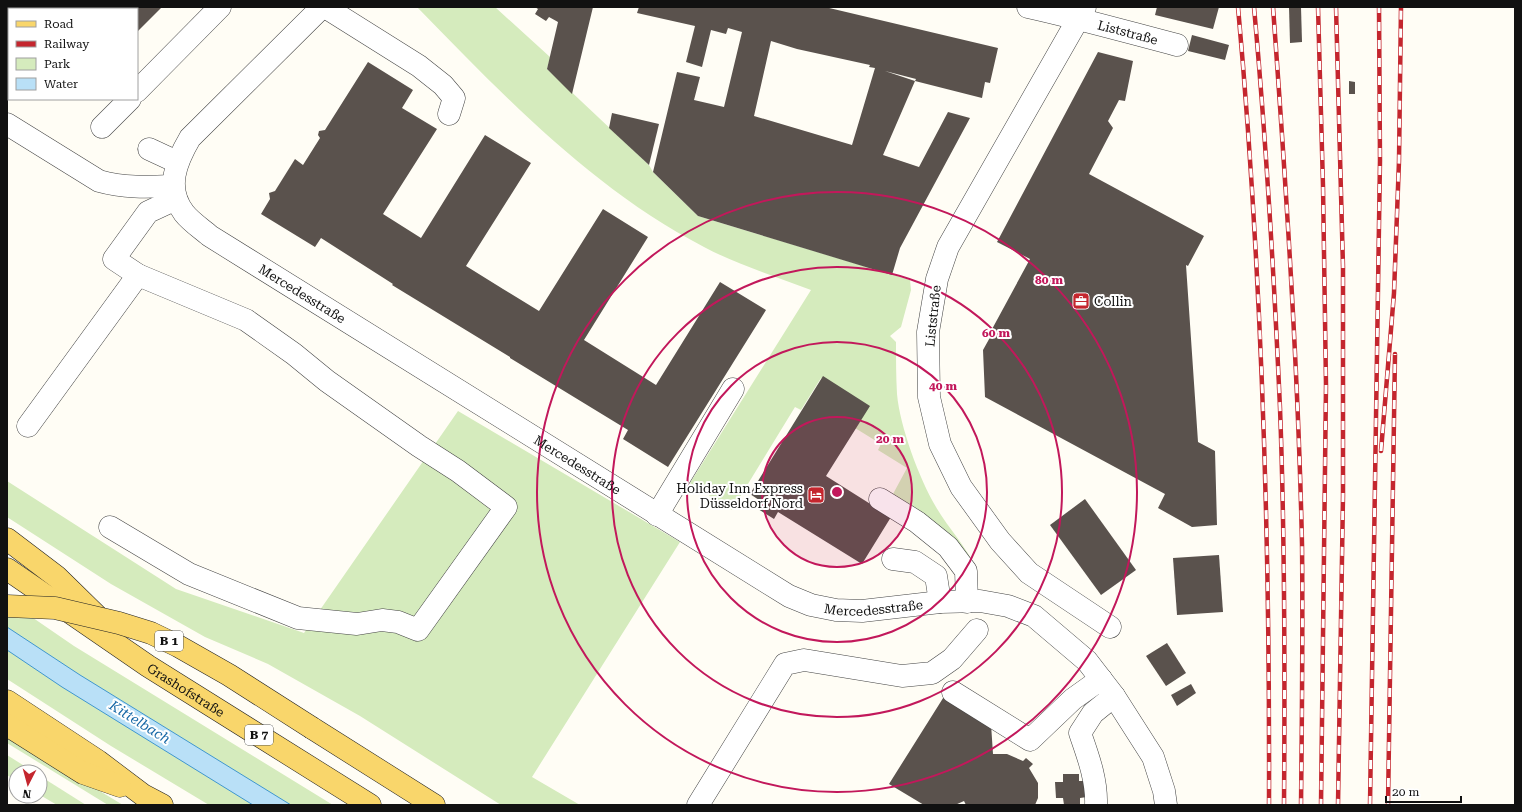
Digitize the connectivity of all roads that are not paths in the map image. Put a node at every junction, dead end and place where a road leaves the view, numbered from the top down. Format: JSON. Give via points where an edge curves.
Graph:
{"nodes":[{"id":1,"x":220,"y":7,"type":"edge"},
{"id":2,"x":322,"y":7,"type":"edge"},
{"id":3,"x":325,"y":7,"type":"edge"},
{"id":4,"x":1028,"y":7,"type":"edge"},
{"id":5,"x":1082,"y":12,"type":"edge"},
{"id":6,"x":1176,"y":45,"type":"dead end"},
{"id":7,"x":138,"y":91,"type":"edge"},
{"id":8,"x":129,"y":100,"type":"edge"},
{"id":9,"x":449,"y":114,"type":"dead end"},
{"id":10,"x":7,"y":124,"type":"edge"},
{"id":11,"x":102,"y":128,"type":"dead end"},
{"id":12,"x":149,"y":149,"type":"dead end"},
{"id":13,"x":177,"y":162,"type":"junction"},
{"id":14,"x":175,"y":192,"type":"junction"},
{"id":15,"x":138,"y":276,"type":"junction"},
{"id":16,"x":733,"y":389,"type":"dead end"},
{"id":17,"x":28,"y":426,"type":"dead end"},
{"id":18,"x":880,"y":499,"type":"dead end"},
{"id":19,"x":657,"y":515,"type":"junction"},
{"id":20,"x":110,"y":527,"type":"dead end"},
{"id":21,"x":7,"y":539,"type":"edge"},
{"id":22,"x":894,"y":559,"type":"dead end"},
{"id":23,"x":7,"y":569,"type":"edge"},
{"id":24,"x":940,"y":602,"type":"junction"},
{"id":25,"x":966,"y":602,"type":"junction"},
{"id":26,"x":7,"y":606,"type":"edge"},
{"id":27,"x":1110,"y":627,"type":"dead end"},
{"id":28,"x":977,"y":630,"type":"dead end"},
{"id":29,"x":148,"y":666,"type":"junction"},
{"id":30,"x":1101,"y":679,"type":"junction"},
{"id":31,"x":953,"y":692,"type":"dead end"},
{"id":32,"x":1114,"y":696,"type":"junction"},
{"id":33,"x":7,"y":701,"type":"edge"},
{"id":34,"x":7,"y":725,"type":"edge"},
{"id":35,"x":152,"y":800,"type":"edge"},
{"id":36,"x":1098,"y":801,"type":"edge"},
{"id":37,"x":370,"y":805,"type":"edge"},
{"id":38,"x":434,"y":805,"type":"edge"},
{"id":39,"x":698,"y":805,"type":"edge"},
{"id":40,"x":1166,"y":805,"type":"edge"}],
"edges":[{"from":1,"to":7,"type":"street"},
{"from":2,"to":13,"type":"street","via":[[206,120],[190,138]]},
{"from":3,"to":9,"type":"street","via":[[419,66],[443,85],[454,98]]},
{"from":4,"to":5,"type":"street","name":"Liststraße"},
{"from":5,"to":6,"type":"street","name":"Liststraße","via":[[1105,27]]},
{"from":5,"to":27,"type":"street","name":"Liststraße","via":[[948,247],[937,279],[929,327],[930,397],[940,444],[961,487],[1000,541],[1029,573]]},
{"from":8,"to":11,"type":"street"},
{"from":10,"to":14,"type":"street","via":[[99,181]]},
{"from":12,"to":13,"type":"street"},
{"from":13,"to":14,"type":"street"},
{"from":14,"to":15,"type":"street","via":[[148,212],[114,259]]},
{"from":14,"to":19,"type":"street","name":"Mercedesstraße","via":[[184,214],[210,236]]},
{"from":15,"to":17,"type":"street"},
{"from":15,"to":20,"type":"street","via":[[246,320],[506,507],[418,630],[398,622],[382,620],[357,624],[298,618],[188,574]]},
{"from":16,"to":19,"type":"street"},
{"from":18,"to":25,"type":"street","via":[[917,522],[948,547],[966,571]]},
{"from":19,"to":24,"type":"street","name":"Mercedesstraße","via":[[789,596],[811,605],[836,610],[862,611]]},
{"from":21,"to":29,"type":"main road","via":[[57,577]]},
{"from":22,"to":24,"type":"street","via":[[915,562],[936,576]]},
{"from":23,"to":29,"type":"main road","name":"Grashofstraße","number":"B 7"},
{"from":24,"to":25,"type":"street","name":"Mercedesstraße"},
{"from":25,"to":30,"type":"street","name":"Mercedesstraße","via":[[980,601],[1008,606],[1034,616],[1087,661]]},
{"from":26,"to":38,"type":"main road","number":"B 1","bridge":true,"via":[[55,608],[151,633],[229,675]]},
{"from":28,"to":39,"type":"street","via":[[952,659],[932,674],[902,676],[804,660],[785,664]]},
{"from":29,"to":37,"type":"main road","name":"Grashofstraße","number":"B 7"},
{"from":30,"to":31,"type":"street","via":[[1073,699],[1030,740]]},
{"from":30,"to":32,"type":"street","name":"Mercedesstraße"},
{"from":32,"to":36,"type":"street","via":[[1093,713],[1080,733],[1089,758]]},
{"from":32,"to":40,"type":"street","name":"Mercedesstraße","via":[[1153,758]]},
{"from":33,"to":35,"type":"main road"},
{"from":34,"to":35,"type":"main road","via":[[84,773]]}]}
